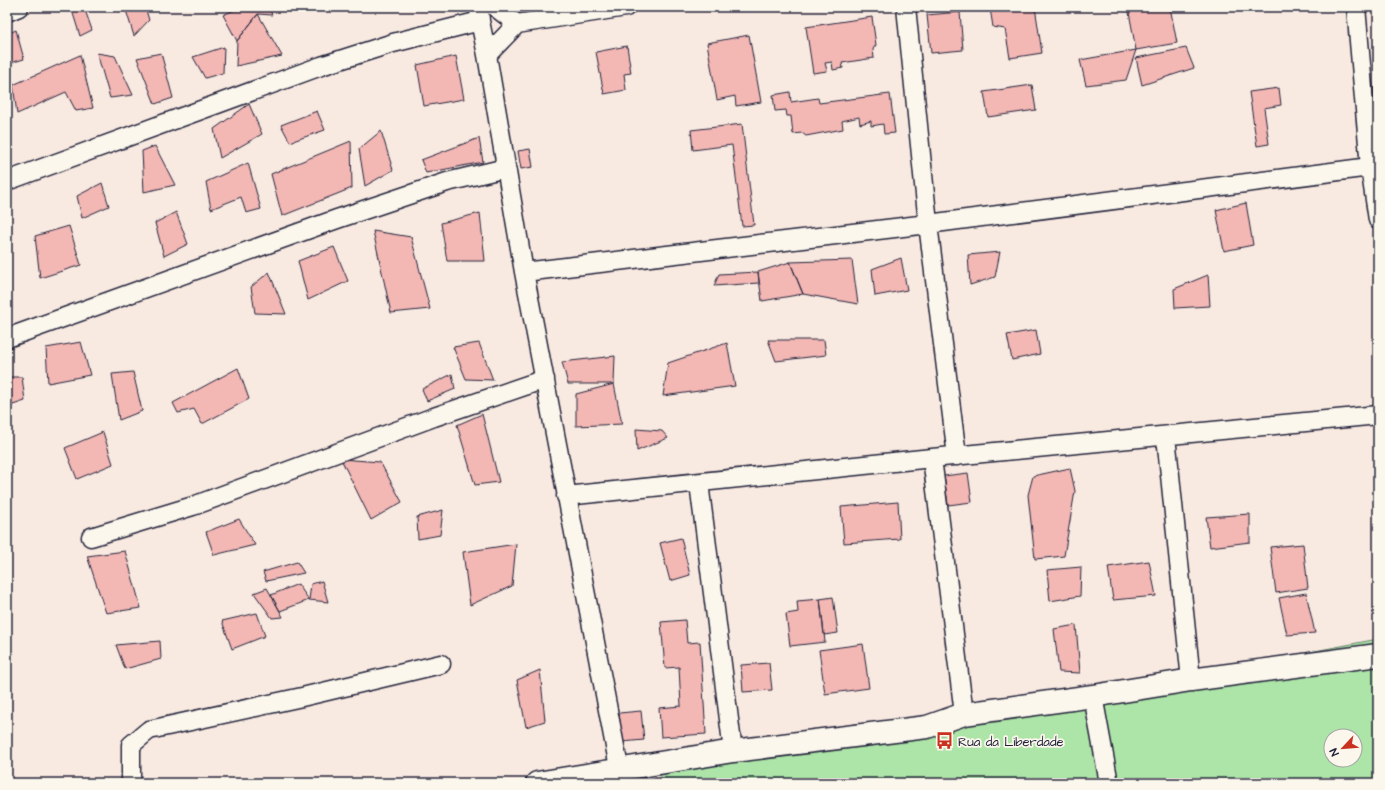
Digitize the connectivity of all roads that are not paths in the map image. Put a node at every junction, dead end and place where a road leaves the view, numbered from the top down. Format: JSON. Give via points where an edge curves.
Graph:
{"nodes":[{"id":1,"x":19,"y":7,"type":"edge"},
{"id":2,"x":495,"y":7,"type":"edge"},
{"id":3,"x":626,"y":7,"type":"edge"},
{"id":4,"x":906,"y":7,"type":"edge"},
{"id":5,"x":1356,"y":7,"type":"edge"},
{"id":6,"x":7,"y":12,"type":"edge"},
{"id":7,"x":479,"y":14,"type":"edge"},
{"id":8,"x":517,"y":24,"type":"junction"},
{"id":9,"x":487,"y":54,"type":"junction"},
{"id":10,"x":1370,"y":167,"type":"junction"},
{"id":11,"x":506,"y":168,"type":"junction"},
{"id":12,"x":7,"y":181,"type":"edge"},
{"id":13,"x":1378,"y":220,"type":"edge"},
{"id":14,"x":928,"y":224,"type":"junction"},
{"id":15,"x":524,"y":272,"type":"junction"},
{"id":16,"x":7,"y":338,"type":"edge"},
{"id":17,"x":545,"y":379,"type":"junction"},
{"id":18,"x":1378,"y":415,"type":"edge"},
{"id":19,"x":1166,"y":436,"type":"junction"},
{"id":20,"x":957,"y":456,"type":"junction"},
{"id":21,"x":932,"y":458,"type":"junction"},
{"id":22,"x":699,"y":483,"type":"junction"},
{"id":23,"x":566,"y":496,"type":"junction"},
{"id":24,"x":91,"y":537,"type":"dead end"},
{"id":25,"x":1378,"y":655,"type":"edge"},
{"id":26,"x":441,"y":664,"type":"dead end"},
{"id":27,"x":1190,"y":680,"type":"junction"},
{"id":28,"x":1093,"y":696,"type":"junction"},
{"id":29,"x":964,"y":714,"type":"junction"},
{"id":30,"x":733,"y":751,"type":"junction"},
{"id":31,"x":620,"y":776,"type":"edge"},
{"id":32,"x":131,"y":783,"type":"edge"},
{"id":33,"x":537,"y":783,"type":"edge"},
{"id":34,"x":1109,"y":783,"type":"edge"}],
"edges":[{"from":1,"to":6,"type":"street"},
{"from":2,"to":8,"type":"street"},
{"from":3,"to":8,"type":"street"},
{"from":4,"to":14,"type":"street"},
{"from":5,"to":10,"type":"street"},
{"from":7,"to":9,"type":"street"},
{"from":7,"to":12,"type":"street","via":[[321,66]]},
{"from":8,"to":9,"type":"street"},
{"from":9,"to":11,"type":"street"},
{"from":10,"to":13,"type":"street"},
{"from":10,"to":14,"type":"street"},
{"from":11,"to":15,"type":"street"},
{"from":11,"to":16,"type":"street","via":[[447,182],[337,218]]},
{"from":14,"to":15,"type":"street"},
{"from":14,"to":20,"type":"street"},
{"from":15,"to":17,"type":"street"},
{"from":17,"to":23,"type":"street"},
{"from":17,"to":24,"type":"street","via":[[193,506]]},
{"from":18,"to":19,"type":"street"},
{"from":19,"to":20,"type":"street"},
{"from":19,"to":27,"type":"street"},
{"from":20,"to":21,"type":"street"},
{"from":21,"to":22,"type":"street"},
{"from":21,"to":29,"type":"street"},
{"from":22,"to":23,"type":"street"},
{"from":22,"to":30,"type":"street"},
{"from":23,"to":31,"type":"street"},
{"from":25,"to":27,"type":"street"},
{"from":26,"to":32,"type":"street","via":[[149,730],[131,745]]},
{"from":27,"to":28,"type":"street"},
{"from":28,"to":29,"type":"street"},
{"from":28,"to":34,"type":"street"},
{"from":29,"to":30,"type":"street","via":[[927,727]]},
{"from":30,"to":31,"type":"street"},
{"from":31,"to":33,"type":"street"}]}
